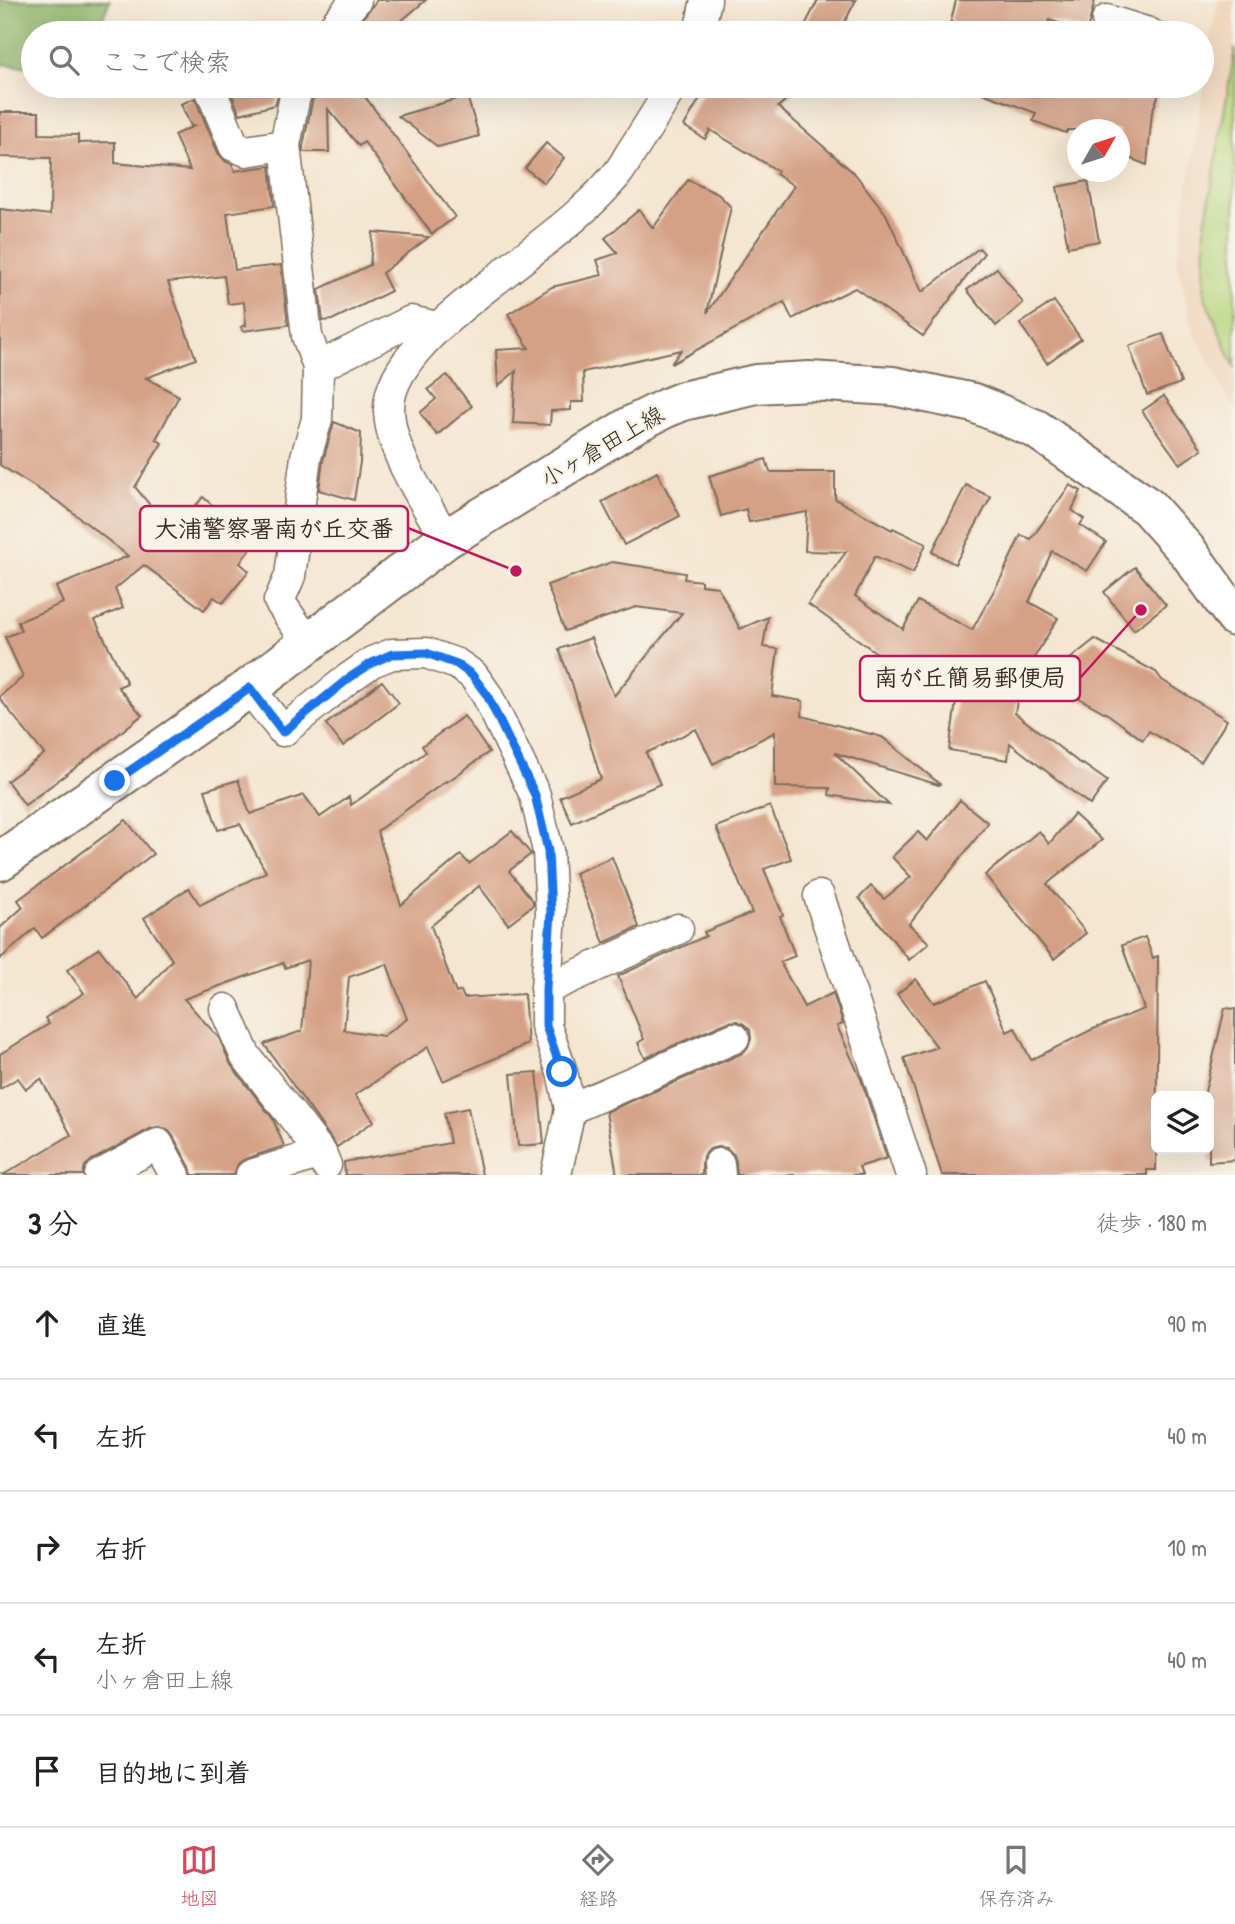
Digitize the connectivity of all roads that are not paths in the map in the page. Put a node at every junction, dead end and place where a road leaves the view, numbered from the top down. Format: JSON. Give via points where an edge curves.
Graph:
{"nodes":[{"id":1,"x":356,"y":0,"type":"edge"},
{"id":2,"x":706,"y":0,"type":"edge"},
{"id":3,"x":1107,"y":20,"type":"dead end"},
{"id":4,"x":338,"y":21,"type":"edge"},
{"id":5,"x":702,"y":21,"type":"edge"},
{"id":6,"x":1110,"y":21,"type":"edge"},
{"id":7,"x":214,"y":98,"type":"edge"},
{"id":8,"x":295,"y":98,"type":"edge"},
{"id":9,"x":665,"y":98,"type":"edge"},
{"id":10,"x":285,"y":145,"type":"junction"},
{"id":11,"x":402,"y":302,"type":"dead end"},
{"id":12,"x":438,"y":327,"type":"junction"},
{"id":13,"x":305,"y":350,"type":"junction"},
{"id":14,"x":446,"y":539,"type":"junction"},
{"id":15,"x":1235,"y":617,"type":"edge"},
{"id":16,"x":308,"y":643,"type":"junction"},
{"id":17,"x":250,"y":688,"type":"junction"},
{"id":18,"x":0,"y":861,"type":"edge"},
{"id":19,"x":819,"y":896,"type":"dead end"},
{"id":20,"x":678,"y":929,"type":"dead end"},
{"id":21,"x":546,"y":989,"type":"junction"},
{"id":22,"x":225,"y":1009,"type":"dead end"},
{"id":23,"x":734,"y":1038,"type":"dead end"},
{"id":24,"x":570,"y":1109,"type":"junction"},
{"id":25,"x":100,"y":1175,"type":"edge"},
{"id":26,"x":175,"y":1175,"type":"edge"},
{"id":27,"x":251,"y":1175,"type":"edge"},
{"id":28,"x":556,"y":1175,"type":"edge"},
{"id":29,"x":911,"y":1175,"type":"edge"}],
"edges":[{"from":1,"to":4,"type":"street"},
{"from":2,"to":5,"type":"street"},
{"from":3,"to":6,"type":"street"},
{"from":7,"to":10,"type":"street","via":[[234,146],[246,151]]},
{"from":8,"to":10,"type":"street"},
{"from":9,"to":12,"type":"street","via":[[614,179],[565,225]]},
{"from":10,"to":13,"type":"street"},
{"from":11,"to":13,"type":"street"},
{"from":12,"to":13,"type":"street","via":[[411,321]]},
{"from":12,"to":14,"type":"street","via":[[401,371],[389,407],[392,436]]},
{"from":13,"to":16,"type":"street","via":[[317,419],[306,457],[290,576],[279,601]]},
{"from":14,"to":15,"type":"main road","name":"小ヶ倉田上線","via":[[632,425],[684,401],[756,384],[809,381],[893,386],[974,403],[1036,429],[1148,508],[1189,553]]},
{"from":14,"to":16,"type":"main road","name":"小ヶ倉田上線"},
{"from":16,"to":17,"type":"main road","name":"小ヶ倉田上線"},
{"from":17,"to":18,"type":"main road","name":"小ヶ倉田上線"},
{"from":17,"to":21,"type":"street","via":[[283,732],[349,678],[392,654],[426,653],[472,675],[487,695],[535,795],[548,851],[551,913]]},
{"from":19,"to":29,"type":"street"},
{"from":20,"to":21,"type":"street"},
{"from":21,"to":24,"type":"street","via":[[546,1026]]},
{"from":22,"to":27,"type":"street","via":[[245,1055],[323,1159]]},
{"from":23,"to":24,"type":"street"},
{"from":24,"to":28,"type":"street"},
{"from":25,"to":26,"type":"street","via":[[159,1144]]}]}
